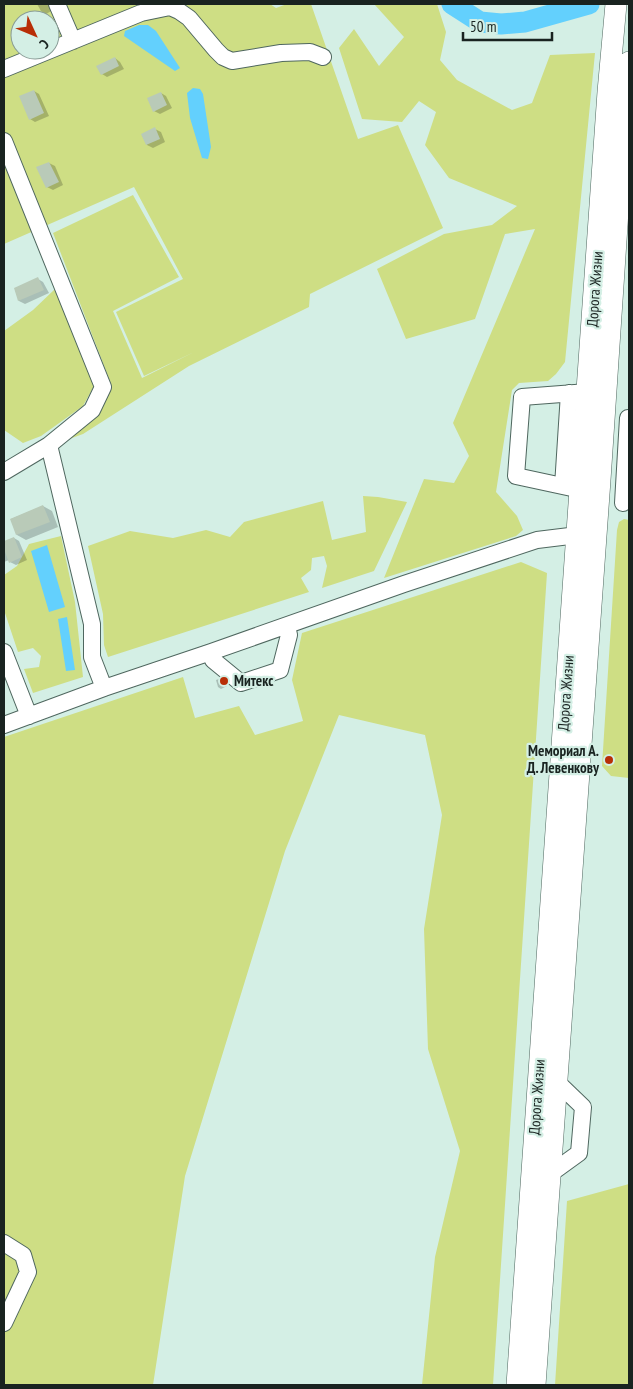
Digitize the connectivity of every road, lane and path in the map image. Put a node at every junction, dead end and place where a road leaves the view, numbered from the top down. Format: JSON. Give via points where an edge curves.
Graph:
{"nodes":[{"id":1,"x":57,"y":4,"type":"edge"},
{"id":2,"x":616,"y":4,"type":"edge"},
{"id":3,"x":141,"y":8,"type":"edge"},
{"id":4,"x":74,"y":41,"type":"junction"},
{"id":5,"x":323,"y":57,"type":"dead end"},
{"id":6,"x":4,"y":70,"type":"edge"},
{"id":7,"x":629,"y":74,"type":"edge"},
{"id":8,"x":4,"y":141,"type":"edge"},
{"id":9,"x":578,"y":393,"type":"junction"},
{"id":10,"x":604,"y":416,"type":"junction"},
{"id":11,"x":628,"y":418,"type":"edge"},
{"id":12,"x":49,"y":445,"type":"junction"},
{"id":13,"x":4,"y":472,"type":"edge"},
{"id":14,"x":581,"y":493,"type":"junction"},
{"id":15,"x":626,"y":503,"type":"edge"},
{"id":16,"x":587,"y":534,"type":"junction"},
{"id":17,"x":287,"y":626,"type":"junction"},
{"id":18,"x":4,"y":652,"type":"edge"},
{"id":19,"x":211,"y":652,"type":"junction"},
{"id":20,"x":104,"y":688,"type":"junction"},
{"id":21,"x":29,"y":716,"type":"junction"},
{"id":22,"x":4,"y":725,"type":"edge"},
{"id":23,"x":4,"y":1242,"type":"edge"},
{"id":24,"x":4,"y":1323,"type":"edge"},
{"id":25,"x":517,"y":1385,"type":"edge"},
{"id":26,"x":535,"y":1385,"type":"edge"}],
"edges":[{"from":1,"to":4,"type":"street"},
{"from":2,"to":9,"type":"main road","name":"Дорога Жизни"},
{"from":3,"to":4,"type":"street"},
{"from":3,"to":5,"type":"street","via":[[170,6],[180,10],[223,57],[232,60],[310,52]]},
{"from":4,"to":6,"type":"street"},
{"from":7,"to":10,"type":"main road","name":"Дорога Жизни"},
{"from":8,"to":12,"type":"street","via":[[103,387],[92,410]]},
{"from":9,"to":14,"type":"main road","name":"Дорога Жизни"},
{"from":9,"to":14,"type":"street","via":[[522,397],[516,476]]},
{"from":10,"to":11,"type":"street"},
{"from":10,"to":14,"type":"main road","name":"Дорога Жизни"},
{"from":11,"to":15,"type":"street"},
{"from":12,"to":13,"type":"street"},
{"from":12,"to":20,"type":"street","via":[[92,624],[92,657]]},
{"from":14,"to":15,"type":"street"},
{"from":14,"to":16,"type":"main road","name":"Дорога Жизни"},
{"from":16,"to":17,"type":"street","via":[[537,540]]},
{"from":16,"to":25,"type":"main road","name":"Дорога Жизни"},
{"from":16,"to":26,"type":"main road","name":"Дорога Жизни","via":[[557,1082]]},
{"from":17,"to":19,"type":"street"},
{"from":17,"to":19,"type":"street","via":[[289,635],[280,670],[241,683],[213,660]]},
{"from":18,"to":21,"type":"street"},
{"from":19,"to":20,"type":"street"},
{"from":20,"to":21,"type":"street"},
{"from":21,"to":22,"type":"street"},
{"from":23,"to":24,"type":"street","via":[[23,1255],[28,1272]]}]}
